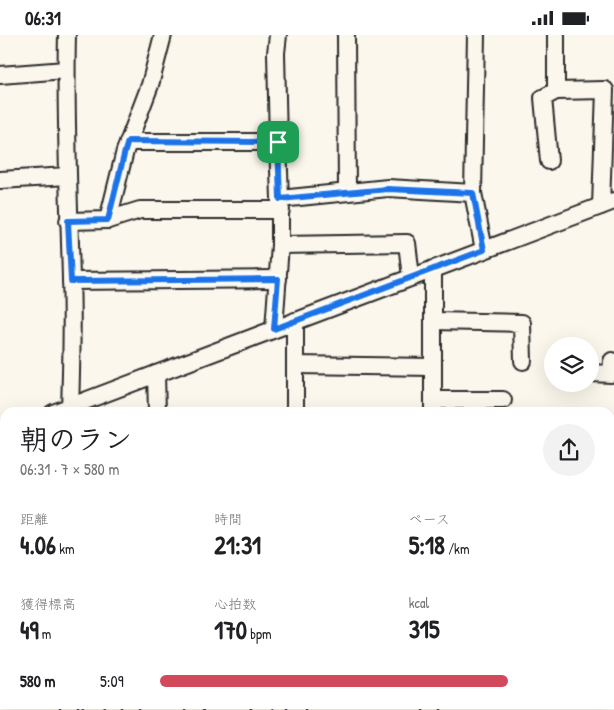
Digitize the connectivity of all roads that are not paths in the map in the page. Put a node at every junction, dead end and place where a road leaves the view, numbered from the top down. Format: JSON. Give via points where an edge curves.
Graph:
{"nodes":[{"id":1,"x":68,"y":35,"type":"edge"},
{"id":2,"x":163,"y":35,"type":"edge"},
{"id":3,"x":278,"y":35,"type":"edge"},
{"id":4,"x":346,"y":35,"type":"edge"},
{"id":5,"x":476,"y":35,"type":"edge"},
{"id":6,"x":556,"y":35,"type":"edge"},
{"id":7,"x":66,"y":70,"type":"junction"},
{"id":8,"x":0,"y":75,"type":"edge"},
{"id":9,"x":556,"y":91,"type":"junction"},
{"id":10,"x":128,"y":141,"type":"junction"},
{"id":11,"x":278,"y":142,"type":"junction"},
{"id":12,"x":549,"y":161,"type":"dead end"},
{"id":13,"x":68,"y":176,"type":"junction"},
{"id":14,"x":0,"y":180,"type":"edge"},
{"id":15,"x":347,"y":192,"type":"junction"},
{"id":16,"x":473,"y":193,"type":"junction"},
{"id":17,"x":607,"y":203,"type":"edge"},
{"id":18,"x":280,"y":205,"type":"junction"},
{"id":19,"x":108,"y":220,"type":"junction"},
{"id":20,"x":68,"y":221,"type":"junction"},
{"id":21,"x":280,"y":245,"type":"junction"},
{"id":22,"x":484,"y":250,"type":"junction"},
{"id":23,"x":433,"y":269,"type":"junction"},
{"id":24,"x":411,"y":277,"type":"junction"},
{"id":25,"x":278,"y":279,"type":"junction"},
{"id":26,"x":71,"y":281,"type":"junction"},
{"id":27,"x":295,"y":321,"type":"junction"},
{"id":28,"x":433,"y":321,"type":"junction"},
{"id":29,"x":274,"y":329,"type":"junction"},
{"id":30,"x":523,"y":361,"type":"dead end"},
{"id":31,"x":614,"y":361,"type":"edge"},
{"id":32,"x":295,"y":365,"type":"junction"},
{"id":33,"x":433,"y":367,"type":"junction"},
{"id":34,"x":599,"y":373,"type":"edge"},
{"id":35,"x":156,"y":374,"type":"junction"},
{"id":36,"x":503,"y":400,"type":"dead end"},
{"id":37,"x":433,"y":406,"type":"edge"},
{"id":38,"x":70,"y":407,"type":"edge"},
{"id":39,"x":75,"y":407,"type":"edge"},
{"id":40,"x":156,"y":407,"type":"edge"},
{"id":41,"x":296,"y":407,"type":"edge"}],
"edges":[{"from":1,"to":7,"type":"street"},
{"from":2,"to":10,"type":"street","via":[[150,85]]},
{"from":3,"to":11,"type":"street"},
{"from":4,"to":15,"type":"street"},
{"from":5,"to":16,"type":"street"},
{"from":6,"to":9,"type":"street"},
{"from":7,"to":8,"type":"street"},
{"from":7,"to":13,"type":"street"},
{"from":9,"to":12,"type":"street","via":[[544,98]]},
{"from":9,"to":17,"type":"street","via":[[605,90]]},
{"from":10,"to":11,"type":"street"},
{"from":10,"to":19,"type":"street"},
{"from":11,"to":18,"type":"street"},
{"from":13,"to":14,"type":"street"},
{"from":13,"to":20,"type":"street"},
{"from":15,"to":16,"type":"street","via":[[388,189]]},
{"from":15,"to":18,"type":"street"},
{"from":16,"to":22,"type":"street"},
{"from":17,"to":22,"type":"street"},
{"from":18,"to":19,"type":"street","via":[[140,211]]},
{"from":18,"to":21,"type":"street"},
{"from":19,"to":20,"type":"street"},
{"from":20,"to":26,"type":"street"},
{"from":21,"to":24,"type":"street","via":[[407,243]]},
{"from":21,"to":25,"type":"street"},
{"from":22,"to":23,"type":"street"},
{"from":23,"to":24,"type":"street"},
{"from":23,"to":28,"type":"street"},
{"from":24,"to":27,"type":"street"},
{"from":25,"to":26,"type":"street"},
{"from":25,"to":29,"type":"street"},
{"from":26,"to":38,"type":"street"},
{"from":27,"to":29,"type":"street"},
{"from":27,"to":32,"type":"street"},
{"from":28,"to":30,"type":"street","via":[[522,323]]},
{"from":28,"to":33,"type":"street"},
{"from":29,"to":35,"type":"street"},
{"from":31,"to":34,"type":"street","via":[[611,373]]},
{"from":32,"to":33,"type":"street"},
{"from":32,"to":41,"type":"street"},
{"from":33,"to":37,"type":"street"},
{"from":35,"to":39,"type":"street"},
{"from":35,"to":40,"type":"street"},
{"from":36,"to":37,"type":"street"}]}
